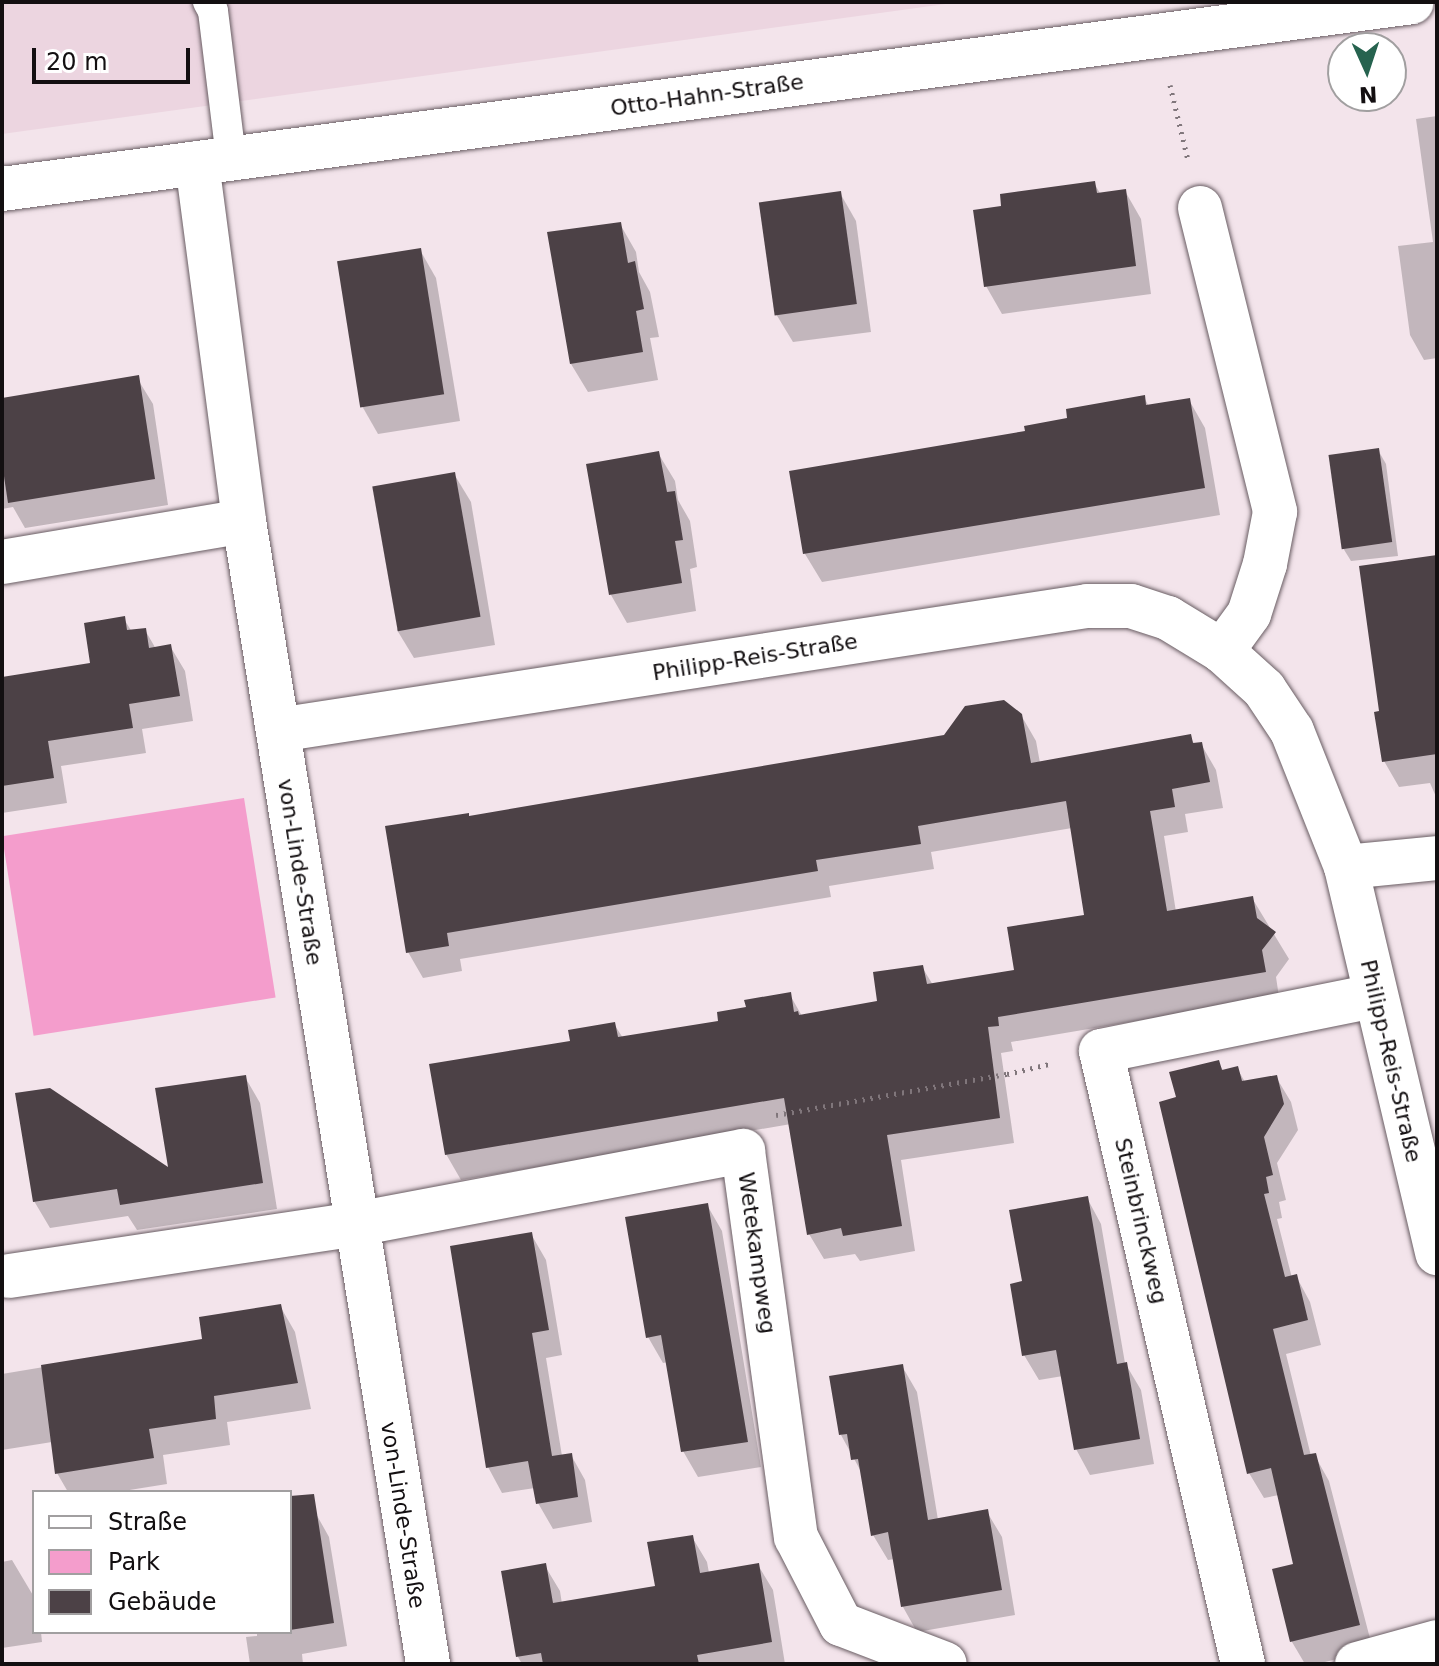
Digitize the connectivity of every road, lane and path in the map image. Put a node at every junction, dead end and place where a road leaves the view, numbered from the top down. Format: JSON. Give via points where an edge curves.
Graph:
{"nodes":[{"id":1,"x":208,"y":2,"type":"edge"},
{"id":2,"x":1412,"y":2,"type":"edge"},
{"id":3,"x":1275,"y":11,"type":"edge"},
{"id":4,"x":1158,"y":36,"type":"junction"},
{"id":5,"x":214,"y":161,"type":"junction"},
{"id":6,"x":2,"y":189,"type":"edge"},
{"id":7,"x":1200,"y":208,"type":"joint"},
{"id":8,"x":244,"y":521,"type":"junction"},
{"id":9,"x":2,"y":562,"type":"edge"},
{"id":10,"x":1222,"y":651,"type":"junction"},
{"id":11,"x":278,"y":730,"type":"junction"},
{"id":12,"x":1437,"y":858,"type":"edge"},
{"id":13,"x":1346,"y":867,"type":"junction"},
{"id":14,"x":1375,"y":996,"type":"junction"},
{"id":15,"x":1101,"y":1051,"type":"junction"},
{"id":16,"x":743,"y":1151,"type":"junction"},
{"id":17,"x":356,"y":1224,"type":"junction"},
{"id":18,"x":1437,"y":1253,"type":"edge"},
{"id":19,"x":9,"y":1276,"type":"dead end"},
{"id":20,"x":1437,"y":1642,"type":"edge"},
{"id":21,"x":428,"y":1664,"type":"edge"},
{"id":22,"x":945,"y":1664,"type":"edge"},
{"id":23,"x":1243,"y":1664,"type":"edge"},
{"id":24,"x":1357,"y":1664,"type":"edge"}],
"edges":[{"from":1,"to":5,"type":"lane","via":[[213,11]]},
{"from":2,"to":3,"type":"street","name":"Otto-Hahn-Straße"},
{"from":3,"to":4,"type":"street","name":"Otto-Hahn-Straße"},
{"from":4,"to":5,"type":"street","name":"Otto-Hahn-Straße"},
{"from":4,"to":7,"type":"path"},
{"from":5,"to":6,"type":"street","name":"Otto-Hahn-Straße"},
{"from":5,"to":8,"type":"street","name":"von-Linde-Straße"},
{"from":7,"to":10,"type":"street","via":[[1275,512],[1249,614]]},
{"from":8,"to":9,"type":"street"},
{"from":8,"to":11,"type":"street","name":"von-Linde-Straße"},
{"from":10,"to":11,"type":"street","name":"Philipp-Reis-Straße","via":[[1168,618],[1131,606],[1087,606]]},
{"from":10,"to":13,"type":"street","name":"Philipp-Reis-Straße","via":[[1264,689],[1292,731]]},
{"from":11,"to":17,"type":"street","name":"von-Linde-Straße"},
{"from":12,"to":13,"type":"street"},
{"from":13,"to":14,"type":"street","name":"Philipp-Reis-Straße"},
{"from":14,"to":15,"type":"street"},
{"from":14,"to":18,"type":"street","name":"Philipp-Reis-Straße"},
{"from":15,"to":16,"type":"path","via":[[1007,1074],[741,1121]]},
{"from":15,"to":23,"type":"street","name":"Steinbrinckweg"},
{"from":16,"to":17,"type":"street","name":"Wetekampweg"},
{"from":16,"to":22,"type":"street","name":"Wetekampweg","via":[[796,1537],[841,1624]]},
{"from":17,"to":19,"type":"street"},
{"from":17,"to":21,"type":"street","name":"von-Linde-Straße"},
{"from":20,"to":24,"type":"street"}]}
